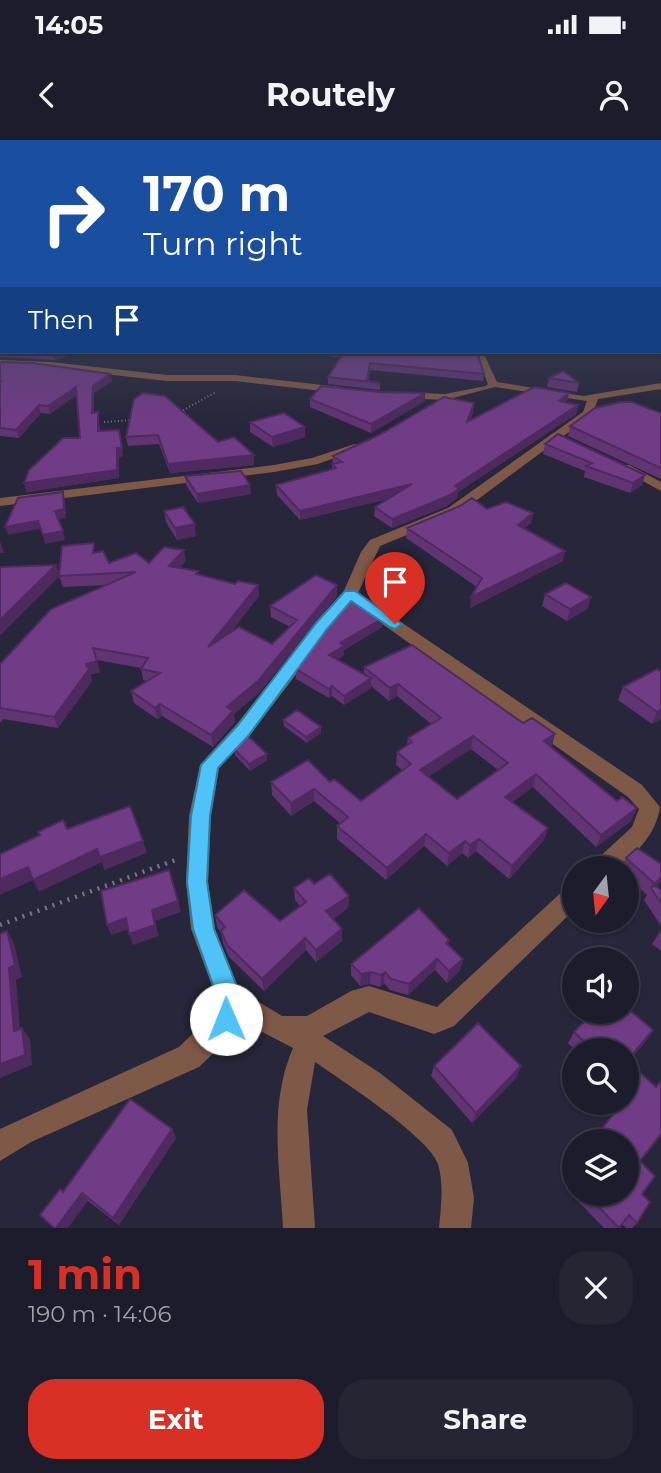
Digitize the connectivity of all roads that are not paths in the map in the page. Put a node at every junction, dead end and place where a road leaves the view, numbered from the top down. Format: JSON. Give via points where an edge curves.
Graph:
{"nodes":[{"id":1,"x":480,"y":354,"type":"edge"},
{"id":2,"x":0,"y":363,"type":"edge"},
{"id":3,"x":494,"y":384,"type":"junction"},
{"id":4,"x":358,"y":391,"type":"edge"},
{"id":5,"x":659,"y":391,"type":"edge"},
{"id":6,"x":393,"y":394,"type":"edge"},
{"id":7,"x":445,"y":397,"type":"junction"},
{"id":8,"x":593,"y":398,"type":"junction"},
{"id":9,"x":428,"y":408,"type":"edge"},
{"id":10,"x":363,"y":443,"type":"edge"},
{"id":11,"x":607,"y":460,"type":"edge"},
{"id":12,"x":661,"y":472,"type":"edge"},
{"id":13,"x":636,"y":473,"type":"junction"},
{"id":14,"x":661,"y":487,"type":"edge"},
{"id":15,"x":0,"y":502,"type":"edge"},
{"id":16,"x":350,"y":594,"type":"junction"},
{"id":17,"x":616,"y":856,"type":"edge"},
{"id":18,"x":562,"y":906,"type":"edge"},
{"id":19,"x":230,"y":999,"type":"junction"},
{"id":20,"x":302,"y":1038,"type":"junction"},
{"id":21,"x":0,"y":1146,"type":"edge"},
{"id":22,"x":299,"y":1228,"type":"edge"},
{"id":23,"x":455,"y":1228,"type":"edge"}],
"edges":[{"from":1,"to":3,"type":"street"},
{"from":2,"to":4,"type":"street"},
{"from":3,"to":7,"type":"street"},
{"from":3,"to":8,"type":"street"},
{"from":5,"to":8,"type":"street"},
{"from":6,"to":7,"type":"street"},
{"from":7,"to":9,"type":"street"},
{"from":8,"to":16,"type":"street","via":[[588,413],[560,438],[453,511],[375,544]]},
{"from":10,"to":15,"type":"street","via":[[286,469]]},
{"from":11,"to":13,"type":"street"},
{"from":12,"to":13,"type":"street"},
{"from":13,"to":14,"type":"street"},
{"from":16,"to":17,"type":"street","via":[[635,791],[650,807],[650,819]]},
{"from":16,"to":19,"type":"street","via":[[210,765],[204,785],[197,853],[204,929]]},
{"from":18,"to":20,"type":"street","via":[[445,1017],[434,1021],[377,1000],[360,1000]]},
{"from":19,"to":20,"type":"street","via":[[270,1026]]},
{"from":19,"to":21,"type":"street","via":[[226,1019],[217,1032],[189,1057],[21,1132]]},
{"from":20,"to":22,"type":"street","via":[[293,1115]]},
{"from":20,"to":23,"type":"street","via":[[370,1083],[442,1140],[453,1163],[458,1198]]}]}
